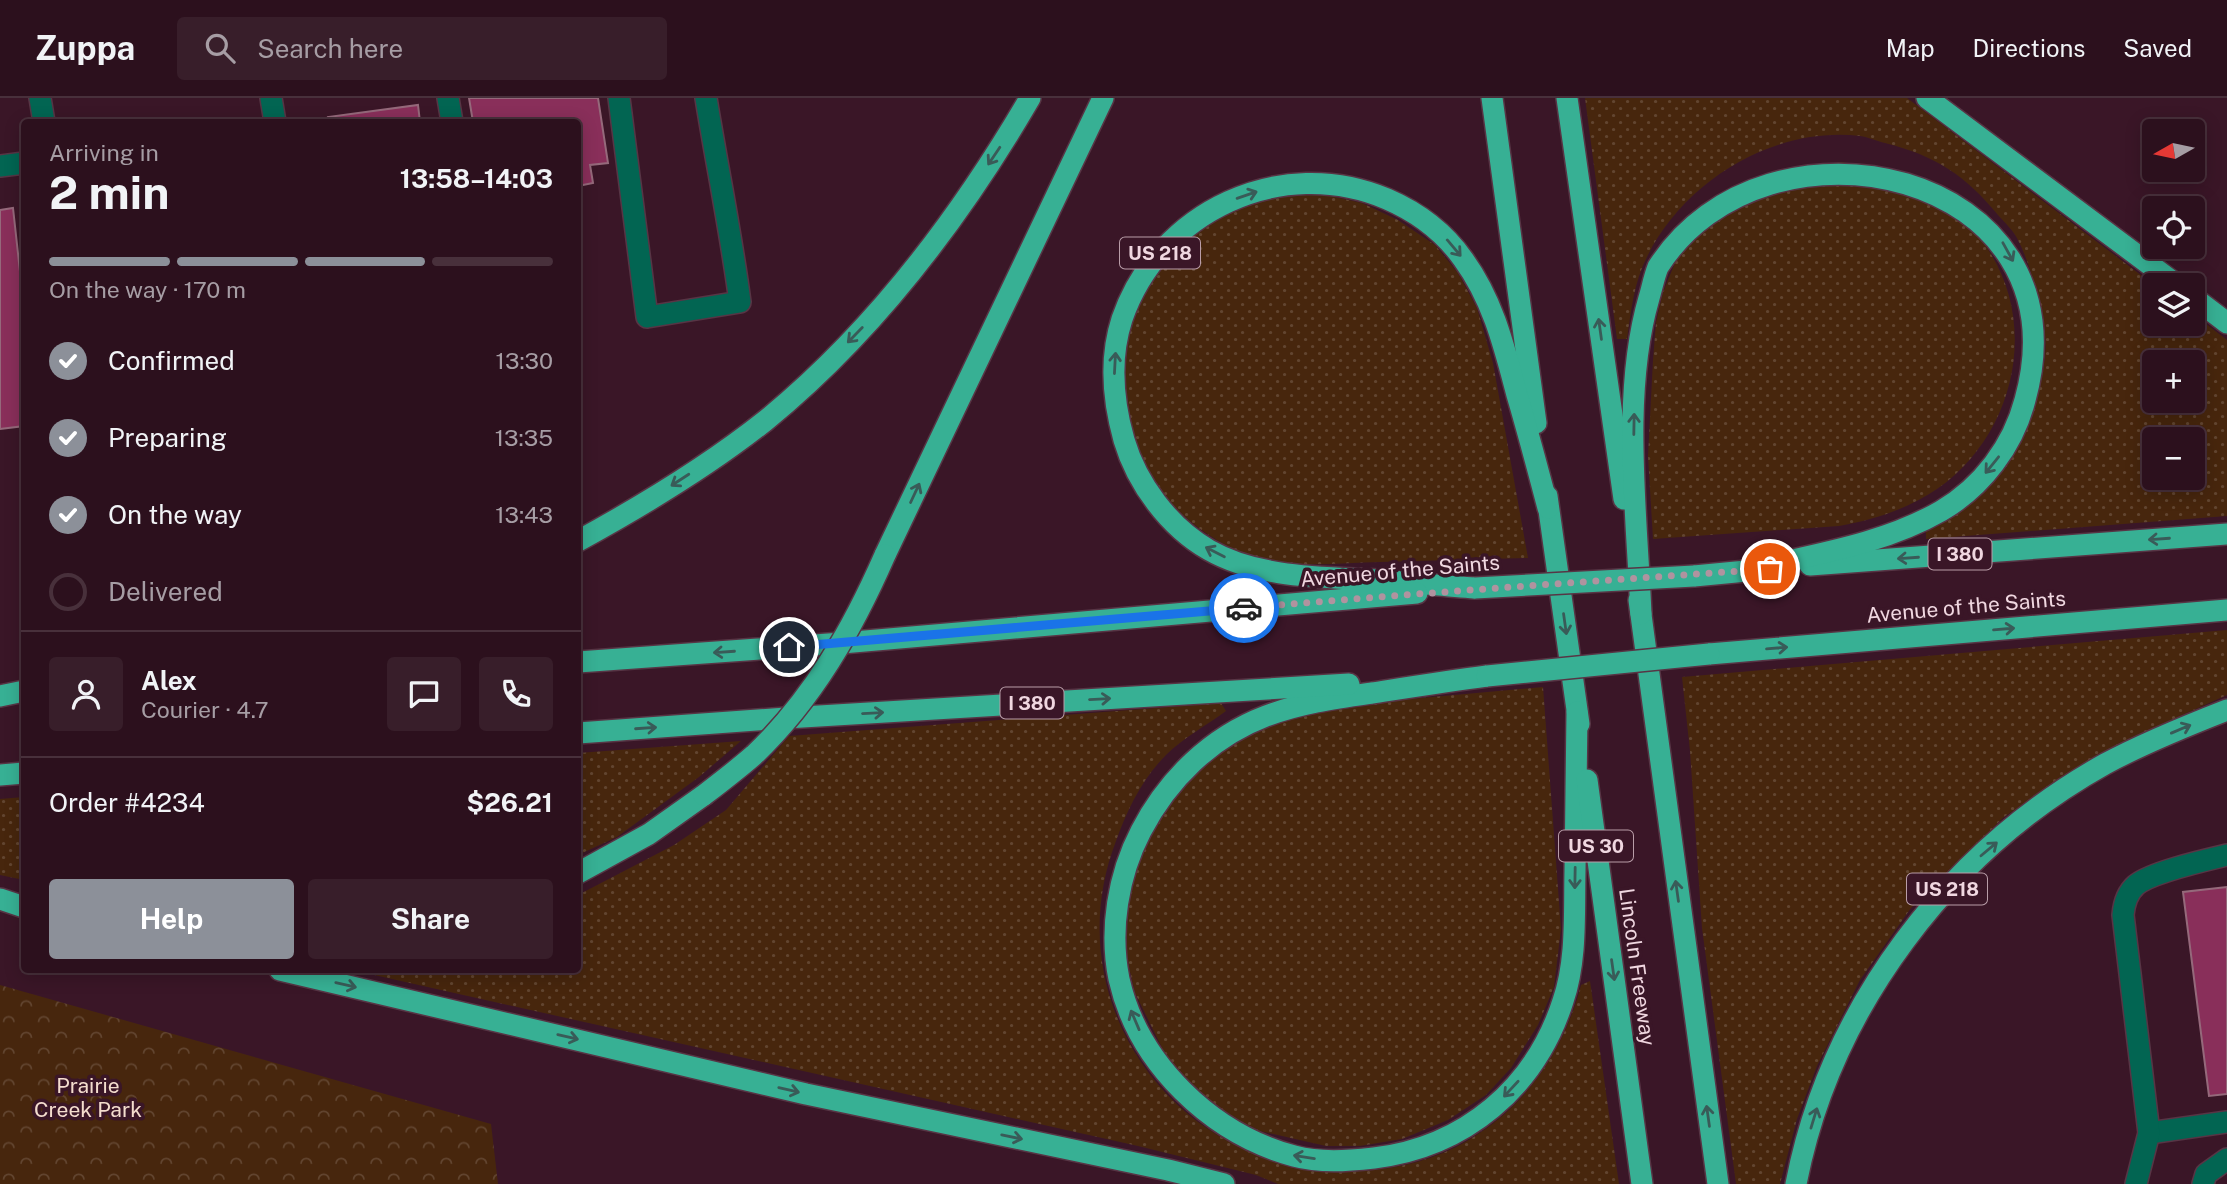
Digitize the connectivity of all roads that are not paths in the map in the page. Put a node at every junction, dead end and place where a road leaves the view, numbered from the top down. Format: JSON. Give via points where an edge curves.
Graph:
{"nodes":[{"id":1,"x":40,"y":98,"type":"edge"},
{"id":2,"x":271,"y":98,"type":"edge"},
{"id":3,"x":448,"y":98,"type":"edge"},
{"id":4,"x":619,"y":98,"type":"edge"},
{"id":5,"x":706,"y":98,"type":"edge"},
{"id":6,"x":1030,"y":98,"type":"edge"},
{"id":7,"x":1103,"y":98,"type":"edge"},
{"id":8,"x":1492,"y":98,"type":"edge"},
{"id":9,"x":1567,"y":98,"type":"edge"},
{"id":10,"x":1927,"y":98,"type":"edge"},
{"id":11,"x":44,"y":119,"type":"edge"},
{"id":12,"x":274,"y":119,"type":"edge"},
{"id":13,"x":452,"y":119,"type":"edge"},
{"id":14,"x":1901,"y":162,"type":"dead end"},
{"id":15,"x":21,"y":163,"type":"edge"},
{"id":16,"x":0,"y":166,"type":"edge"},
{"id":17,"x":1735,"y":178,"type":"dead end"},
{"id":18,"x":2161,"y":273,"type":"edge"},
{"id":19,"x":2205,"y":306,"type":"edge"},
{"id":20,"x":2227,"y":323,"type":"edge"},
{"id":21,"x":1548,"y":508,"type":"junction"},
{"id":22,"x":2227,"y":534,"type":"edge"},
{"id":23,"x":581,"y":539,"type":"edge"},
{"id":24,"x":1744,"y":570,"type":"junction"},
{"id":25,"x":1475,"y":588,"type":"junction"},
{"id":26,"x":2227,"y":610,"type":"edge"},
{"id":27,"x":1641,"y":614,"type":"junction"},
{"id":28,"x":581,"y":662,"type":"edge"},
{"id":29,"x":1487,"y":676,"type":"junction"},
{"id":30,"x":21,"y":692,"type":"edge"},
{"id":31,"x":0,"y":698,"type":"edge"},
{"id":32,"x":21,"y":699,"type":"edge"},
{"id":33,"x":2227,"y":710,"type":"edge"},
{"id":34,"x":1577,"y":712,"type":"junction"},
{"id":35,"x":581,"y":733,"type":"edge"},
{"id":36,"x":21,"y":774,"type":"edge"},
{"id":37,"x":0,"y":775,"type":"edge"},
{"id":38,"x":2227,"y":855,"type":"edge"},
{"id":39,"x":581,"y":871,"type":"edge"},
{"id":40,"x":0,"y":899,"type":"edge"},
{"id":41,"x":21,"y":900,"type":"edge"},
{"id":42,"x":21,"y":906,"type":"edge"},
{"id":43,"x":293,"y":973,"type":"edge"},
{"id":44,"x":2227,"y":1122,"type":"edge"},
{"id":45,"x":2149,"y":1133,"type":"junction"},
{"id":46,"x":2227,"y":1159,"type":"edge"},
{"id":47,"x":1224,"y":1184,"type":"edge"},
{"id":48,"x":1642,"y":1184,"type":"edge"},
{"id":49,"x":1718,"y":1184,"type":"edge"},
{"id":50,"x":1796,"y":1184,"type":"edge"},
{"id":51,"x":2136,"y":1184,"type":"edge"},
{"id":52,"x":2203,"y":1184,"type":"edge"}],
"edges":[{"from":1,"to":11,"type":"lane"},
{"from":2,"to":12,"type":"lane"},
{"from":3,"to":13,"type":"lane"},
{"from":4,"to":5,"type":"lane","via":[[647,317],[740,302]]},
{"from":6,"to":23,"type":"highway","one_way":true,"via":[[953,219],[888,302],[824,367],[765,421],[697,469]]},
{"from":39,"to":7,"type":"highway","one_way":true,"bridge":true,"via":[[649,834],[754,754],[825,671],[861,610]]},
{"from":8,"to":21,"type":"highway","number":"US 30"},
{"from":27,"to":9,"type":"highway","one_way":true},
{"from":10,"to":18,"type":"highway"},
{"from":14,"to":24,"type":"highway","one_way":true,"via":[[1926,171],[1986,219],[2026,288],[2034,328],[2034,371],[2021,418],[2000,456],[1974,488],[1942,510],[1894,534]]},
{"from":15,"to":16,"type":"lane"},
{"from":27,"to":17,"type":"highway","one_way":true,"via":[[1634,452],[1635,373],[1643,318],[1657,270],[1677,235],[1700,205]]},
{"from":19,"to":20,"type":"highway"},
{"from":25,"to":21,"type":"highway","number":"US 218","one_way":true,"via":[[1296,575],[1237,563],[1183,532],[1157,504],[1127,450],[1116,414],[1115,353],[1134,291],[1171,240],[1192,222],[1248,193],[1299,184],[1367,191],[1424,219],[1462,256],[1483,288],[1498,324]]},
{"from":21,"to":34,"type":"highway","name":"Lincoln Freeway","number":"US 30","one_way":true},
{"from":22,"to":24,"type":"highway","name":"Avenue of the Saints","number":"I 380","one_way":true},
{"from":24,"to":25,"type":"highway","name":"Avenue of the Saints","number":"I 380","bridge":true},
{"from":25,"to":28,"type":"highway","name":"Avenue of the Saints","number":"I 380","one_way":true},
{"from":29,"to":26,"type":"highway","name":"Avenue of the Saints","number":"I 380","one_way":true,"bridge":true},
{"from":49,"to":27,"type":"highway","one_way":true},
{"from":34,"to":29,"type":"highway","one_way":true,"via":[[1574,943],[1564,1000],[1525,1074],[1496,1106],[1464,1130],[1388,1157],[1342,1162],[1296,1157],[1216,1120],[1184,1093],[1154,1058],[1119,979],[1119,890],[1133,846],[1155,804],[1184,769],[1215,743],[1265,716],[1319,701]]},
{"from":35,"to":29,"type":"highway","name":"Avenue of the Saints","number":"I 380","one_way":true},
{"from":30,"to":31,"type":"highway"},
{"from":31,"to":32,"type":"highway"},
{"from":50,"to":33,"type":"highway","number":"US 218","one_way":true,"via":[[1836,1058],[1863,1004],[1935,902],[1977,858],[2105,764]]},
{"from":34,"to":48,"type":"highway","name":"Lincoln Freeway","number":"US 30","one_way":true},
{"from":36,"to":37,"type":"highway"},
{"from":38,"to":45,"type":"lane","via":[[2137,883],[2124,902]]},
{"from":40,"to":41,"type":"highway"},
{"from":40,"to":42,"type":"highway"},
{"from":43,"to":47,"type":"highway","one_way":true,"via":[[807,1094]]},
{"from":44,"to":45,"type":"lane"},
{"from":45,"to":51,"type":"lane"},
{"from":46,"to":52,"type":"lane","via":[[2206,1174]]}]}
